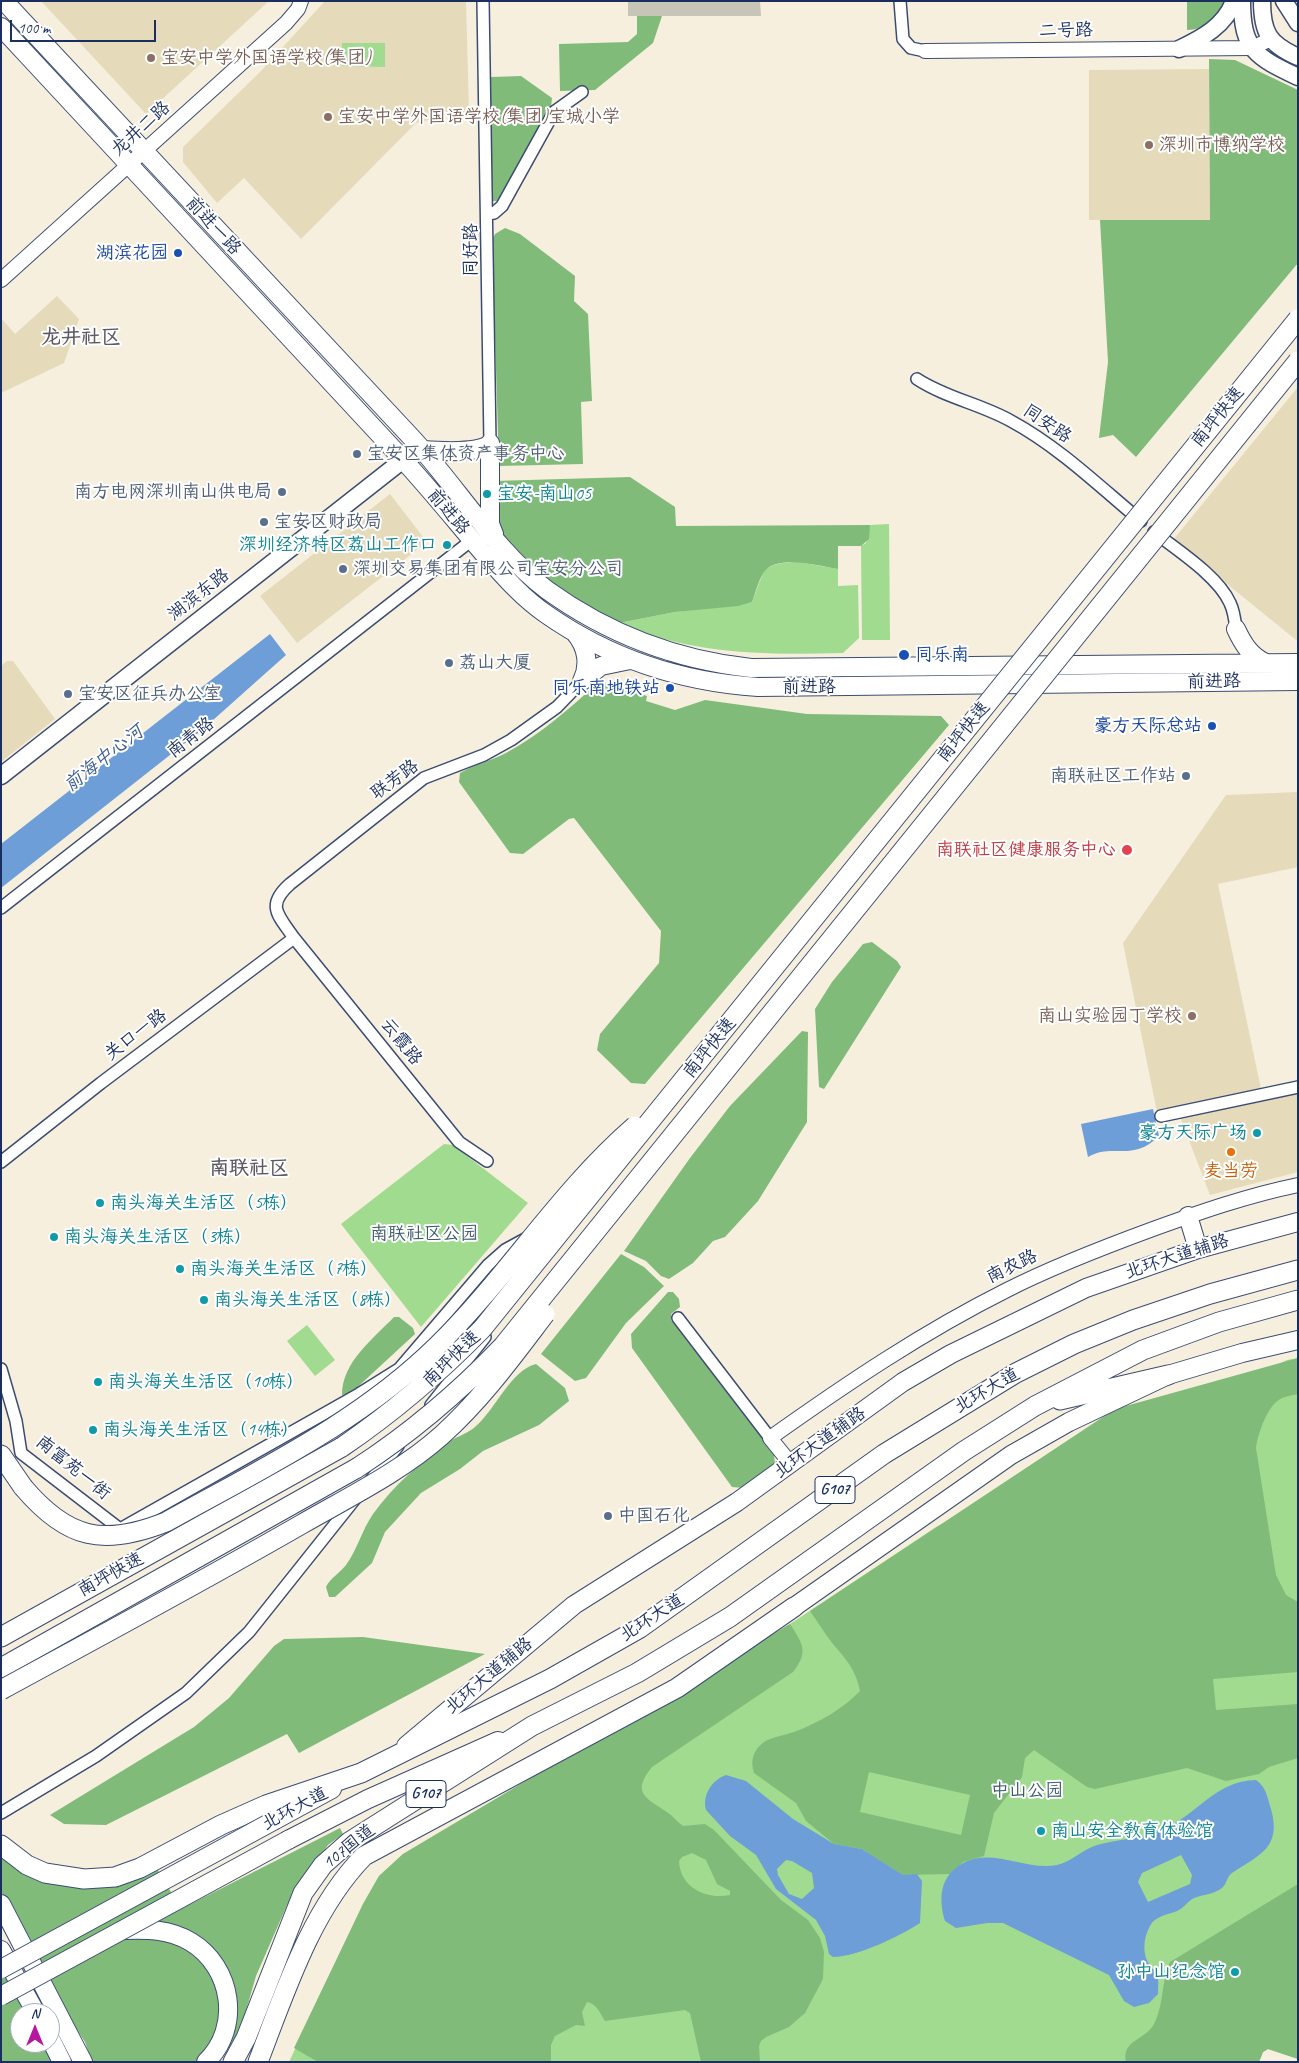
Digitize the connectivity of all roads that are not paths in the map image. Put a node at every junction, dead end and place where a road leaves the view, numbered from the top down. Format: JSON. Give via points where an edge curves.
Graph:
{"nodes":[{"id":1,"x":4,"y":1,"type":"edge"},
{"id":2,"x":301,"y":1,"type":"edge"},
{"id":3,"x":483,"y":1,"type":"edge"},
{"id":4,"x":900,"y":1,"type":"edge"},
{"id":5,"x":1234,"y":1,"type":"edge"},
{"id":6,"x":1242,"y":1,"type":"edge"},
{"id":7,"x":1262,"y":1,"type":"edge"},
{"id":8,"x":1284,"y":1,"type":"edge"},
{"id":9,"x":1298,"y":22,"type":"edge"},
{"id":10,"x":1,"y":27,"type":"edge"},
{"id":11,"x":1271,"y":39,"type":"junction"},
{"id":12,"x":1252,"y":48,"type":"junction"},
{"id":13,"x":1179,"y":49,"type":"junction"},
{"id":14,"x":925,"y":51,"type":"joint"},
{"id":15,"x":1298,"y":57,"type":"edge"},
{"id":16,"x":1298,"y":77,"type":"edge"},
{"id":17,"x":582,"y":92,"type":"dead end"},
{"id":18,"x":143,"y":152,"type":"junction"},
{"id":19,"x":129,"y":164,"type":"junction"},
{"id":20,"x":488,"y":214,"type":"junction"},
{"id":21,"x":1,"y":280,"type":"edge"},
{"id":22,"x":1298,"y":319,"type":"edge"},
{"id":23,"x":1298,"y":361,"type":"edge"},
{"id":24,"x":917,"y":379,"type":"dead end"},
{"id":25,"x":490,"y":443,"type":"junction"},
{"id":26,"x":423,"y":450,"type":"junction"},
{"id":27,"x":404,"y":460,"type":"junction"},
{"id":28,"x":1143,"y":522,"type":"dead end"},
{"id":29,"x":1153,"y":531,"type":"dead end"},
{"id":30,"x":495,"y":537,"type":"junction"},
{"id":31,"x":472,"y":540,"type":"junction"},
{"id":32,"x":544,"y":587,"type":"junction"},
{"id":33,"x":531,"y":603,"type":"junction"},
{"id":34,"x":569,"y":604,"type":"junction"},
{"id":35,"x":558,"y":622,"type":"junction"},
{"id":36,"x":1236,"y":629,"type":"junction"},
{"id":37,"x":574,"y":633,"type":"junction"},
{"id":38,"x":633,"y":660,"type":"junction"},
{"id":39,"x":1266,"y":663,"type":"junction"},
{"id":40,"x":1298,"y":663,"type":"edge"},
{"id":41,"x":1215,"y":664,"type":"junction"},
{"id":42,"x":582,"y":681,"type":"junction"},
{"id":43,"x":1298,"y":681,"type":"edge"},
{"id":44,"x":959,"y":742,"type":"dead end"},
{"id":45,"x":1,"y":776,"type":"edge"},
{"id":46,"x":1,"y":908,"type":"edge"},
{"id":47,"x":294,"y":938,"type":"junction"},
{"id":48,"x":1298,"y":1087,"type":"edge"},
{"id":49,"x":676,"y":1091,"type":"junction"},
{"id":50,"x":1161,"y":1116,"type":"dead end"},
{"id":51,"x":487,"y":1161,"type":"dead end"},
{"id":52,"x":1,"y":1162,"type":"edge"},
{"id":53,"x":1298,"y":1185,"type":"edge"},
{"id":54,"x":585,"y":1212,"type":"junction"},
{"id":55,"x":1188,"y":1216,"type":"junction"},
{"id":56,"x":1298,"y":1222,"type":"edge"},
{"id":57,"x":599,"y":1229,"type":"junction"},
{"id":58,"x":1198,"y":1249,"type":"junction"},
{"id":59,"x":1298,"y":1270,"type":"edge"},
{"id":60,"x":1298,"y":1300,"type":"edge"},
{"id":61,"x":678,"y":1318,"type":"dead end"},
{"id":62,"x":1298,"y":1340,"type":"edge"},
{"id":63,"x":1,"y":1368,"type":"edge"},
{"id":64,"x":1168,"y":1375,"type":"junction"},
{"id":65,"x":1035,"y":1406,"type":"junction"},
{"id":66,"x":770,"y":1438,"type":"junction"},
{"id":67,"x":1,"y":1447,"type":"edge"},
{"id":68,"x":21,"y":1453,"type":"junction"},
{"id":69,"x":1,"y":1455,"type":"edge"},
{"id":70,"x":790,"y":1464,"type":"junction"},
{"id":71,"x":88,"y":1588,"type":"junction"},
{"id":72,"x":794,"y":1607,"type":"joint"},
{"id":73,"x":1,"y":1625,"type":"edge"},
{"id":74,"x":1,"y":1637,"type":"edge"},
{"id":75,"x":1,"y":1668,"type":"edge"},
{"id":76,"x":1,"y":1690,"type":"edge"},
{"id":77,"x":532,"y":1726,"type":"junction"},
{"id":78,"x":394,"y":1757,"type":"junction"},
{"id":79,"x":270,"y":1812,"type":"junction"},
{"id":80,"x":1,"y":1813,"type":"edge"},
{"id":81,"x":1,"y":1845,"type":"edge"},
{"id":82,"x":1,"y":1904,"type":"edge"},
{"id":83,"x":123,"y":1930,"type":"junction"},
{"id":84,"x":1,"y":1950,"type":"edge"},
{"id":85,"x":1,"y":1969,"type":"edge"},
{"id":86,"x":1,"y":1996,"type":"edge"},
{"id":87,"x":30,"y":2003,"type":"edge"},
{"id":88,"x":72,"y":2038,"type":"junction"},
{"id":89,"x":84,"y":2062,"type":"edge"},
{"id":90,"x":93,"y":2062,"type":"edge"},
{"id":91,"x":206,"y":2062,"type":"edge"},
{"id":92,"x":233,"y":2062,"type":"edge"},
{"id":93,"x":258,"y":2062,"type":"edge"}],
"edges":[{"from":1,"to":18,"type":"main road","name":"前进一路"},
{"from":2,"to":18,"type":"street","name":"龙井二路","via":[[286,23]]},
{"from":3,"to":20,"type":"street"},
{"from":4,"to":14,"type":"street","name":"二号路","via":[[903,39],[911,48]]},
{"from":5,"to":13,"type":"main road","via":[[1230,12],[1217,27]]},
{"from":6,"to":12,"type":"main road","via":[[1243,31]]},
{"from":7,"to":11,"type":"main road","via":[[1263,25]]},
{"from":8,"to":9,"type":"main road"},
{"from":10,"to":19,"type":"main road","name":"前进一路"},
{"from":11,"to":12,"type":"street","name":"二号路"},
{"from":11,"to":15,"type":"main road","via":[[1278,47]]},
{"from":12,"to":13,"type":"street","name":"二号路"},
{"from":12,"to":16,"type":"main road","via":[[1266,61]]},
{"from":13,"to":14,"type":"street","name":"二号路"},
{"from":17,"to":20,"type":"street","name":"同好路","via":[[554,112],[502,206]]},
{"from":18,"to":19,"type":"street","name":"龙井二路"},
{"from":18,"to":26,"type":"main road","name":"前进一路"},
{"from":19,"to":21,"type":"street","name":"龙井二路"},
{"from":19,"to":27,"type":"main road","name":"前进一路"},
{"from":20,"to":25,"type":"street","name":"同好路"},
{"from":22,"to":49,"type":"highway","name":"南坪快速","bridge":true},
{"from":23,"to":57,"type":"highway","name":"南坪快速","bridge":true},
{"from":24,"to":28,"type":"street","name":"同安路","via":[[1034,434]]},
{"from":25,"to":26,"type":"main road","via":[[485,448]]},
{"from":25,"to":30,"type":"main road","via":[[490,524]]},
{"from":26,"to":27,"type":"main road","name":"湖滨东路"},
{"from":26,"to":30,"type":"main road","name":"前进路"},
{"from":27,"to":31,"type":"main road","name":"前进路"},
{"from":27,"to":45,"type":"main road","name":"湖滨东路"},
{"from":29,"to":36,"type":"street","via":[[1225,593],[1231,604]]},
{"from":30,"to":32,"type":"main road","name":"前进路"},
{"from":31,"to":33,"type":"main road","name":"前进路"},
{"from":31,"to":46,"type":"street","name":"南青路"},
{"from":32,"to":33,"type":"main road","via":[[547,596],[544,602]]},
{"from":32,"to":34,"type":"main road","name":"前进路"},
{"from":33,"to":35,"type":"main road","name":"前进路"},
{"from":34,"to":35,"type":"main road","via":[[561,603],[556,607],[554,617]]},
{"from":34,"to":41,"type":"main road","name":"前进路","via":[[603,624],[667,651],[700,661],[751,668]]},
{"from":35,"to":37,"type":"main road","name":"前进路"},
{"from":36,"to":39,"type":"main road","via":[[1245,646]]},
{"from":36,"to":41,"type":"main road","via":[[1232,646]]},
{"from":37,"to":38,"type":"main road","name":"前进路"},
{"from":37,"to":42,"type":"main road","via":[[586,656]]},
{"from":38,"to":42,"type":"main road","via":[[601,666]]},
{"from":38,"to":43,"type":"main road","name":"前进路","via":[[708,682],[758,687]]},
{"from":39,"to":40,"type":"main road","name":"前进路"},
{"from":39,"to":41,"type":"main road","name":"前进路"},
{"from":42,"to":47,"type":"street","name":"联芳路","via":[[557,707],[512,740],[484,755],[424,778],[283,890],[276,900],[276,911]]},
{"from":44,"to":54,"type":"street"},
{"from":47,"to":51,"type":"street","name":"云霞路","via":[[459,1142]]},
{"from":47,"to":52,"type":"street","name":"关口一路"},
{"from":48,"to":50,"type":"street"},
{"from":49,"to":69,"type":"highway","bridge":true,"via":[[592,1166],[467,1315],[401,1378],[370,1404],[331,1429],[166,1522],[121,1536],[99,1536],[78,1531],[57,1521],[39,1506]]},
{"from":49,"to":71,"type":"highway","name":"南坪快速","bridge":true,"via":[[482,1329],[426,1385],[342,1447]]},
{"from":53,"to":55,"type":"street","name":"南农路"},
{"from":54,"to":68,"type":"street","name":"南富苑一街","via":[[540,1231],[505,1250],[488,1264],[399,1369],[120,1529]]},
{"from":54,"to":80,"type":"street","via":[[249,1632],[186,1693],[96,1756]]},
{"from":55,"to":58,"type":"main road"},
{"from":55,"to":66,"type":"street","name":"南农路","via":[[1053,1268],[974,1307],[870,1368]]},
{"from":56,"to":58,"type":"main road","name":"北环大道辅路"},
{"from":57,"to":75,"type":"highway","name":"南坪快速","bridge":true,"via":[[485,1365],[442,1407],[398,1442],[272,1517]]},
{"from":57,"to":76,"type":"highway","bridge":true,"via":[[558,1295],[489,1387],[441,1436],[410,1460]]},
{"from":58,"to":70,"type":"main road","name":"北环大道辅路","via":[[1086,1288],[951,1354],[903,1382]]},
{"from":59,"to":78,"type":"highway","name":"北环大道","number":"G107","via":[[1210,1294],[1133,1320],[1016,1373],[884,1454],[640,1628]]},
{"from":60,"to":65,"type":"highway","name":"北环大道","number":"G107","via":[[1219,1322],[1143,1350]]},
{"from":61,"to":66,"type":"street"},
{"from":62,"to":64,"type":"main road"},
{"from":63,"to":68,"type":"street","name":"南富苑一街"},
{"from":64,"to":65,"type":"highway"},
{"from":64,"to":72,"type":"main road","via":[[1069,1422],[1011,1455]]},
{"from":65,"to":77,"type":"highway","name":"北环大道","number":"G107","via":[[964,1451],[730,1617],[637,1672]]},
{"from":66,"to":70,"type":"street"},
{"from":67,"to":68,"type":"street","via":[[10,1460]]},
{"from":70,"to":78,"type":"main road","name":"北环大道辅路","via":[[737,1502],[574,1605]]},
{"from":71,"to":73,"type":"highway"},
{"from":71,"to":74,"type":"highway","name":"南坪快速"},
{"from":72,"to":93,"type":"highway","via":[[677,1688],[364,1856],[330,1899],[288,1986]]},
{"from":77,"to":83,"type":"main road","name":"北环大道","bridge":true,"via":[[368,1799]]},
{"from":77,"to":92,"type":"highway","name":"107国道","number":"G107","via":[[349,1842],[323,1865],[303,1893],[246,2038]]},
{"from":78,"to":79,"type":"highway","name":"北环大道","number":"G107"},
{"from":79,"to":81,"type":"highway","number":"G107","via":[[221,1825],[128,1874],[100,1879],[66,1878],[27,1865]]},
{"from":79,"to":85,"type":"main road","name":"北环大道","bridge":true},
{"from":82,"to":88,"type":"main road"},
{"from":83,"to":86,"type":"main road","name":"北环大道","bridge":true},
{"from":83,"to":91,"type":"main road","via":[[168,1932],[190,1941],[206,1953],[221,1976],[226,1989],[226,2027],[220,2043]]},
{"from":84,"to":87,"type":"main road"},
{"from":88,"to":89,"type":"main road"},
{"from":88,"to":90,"type":"main road"}]}
